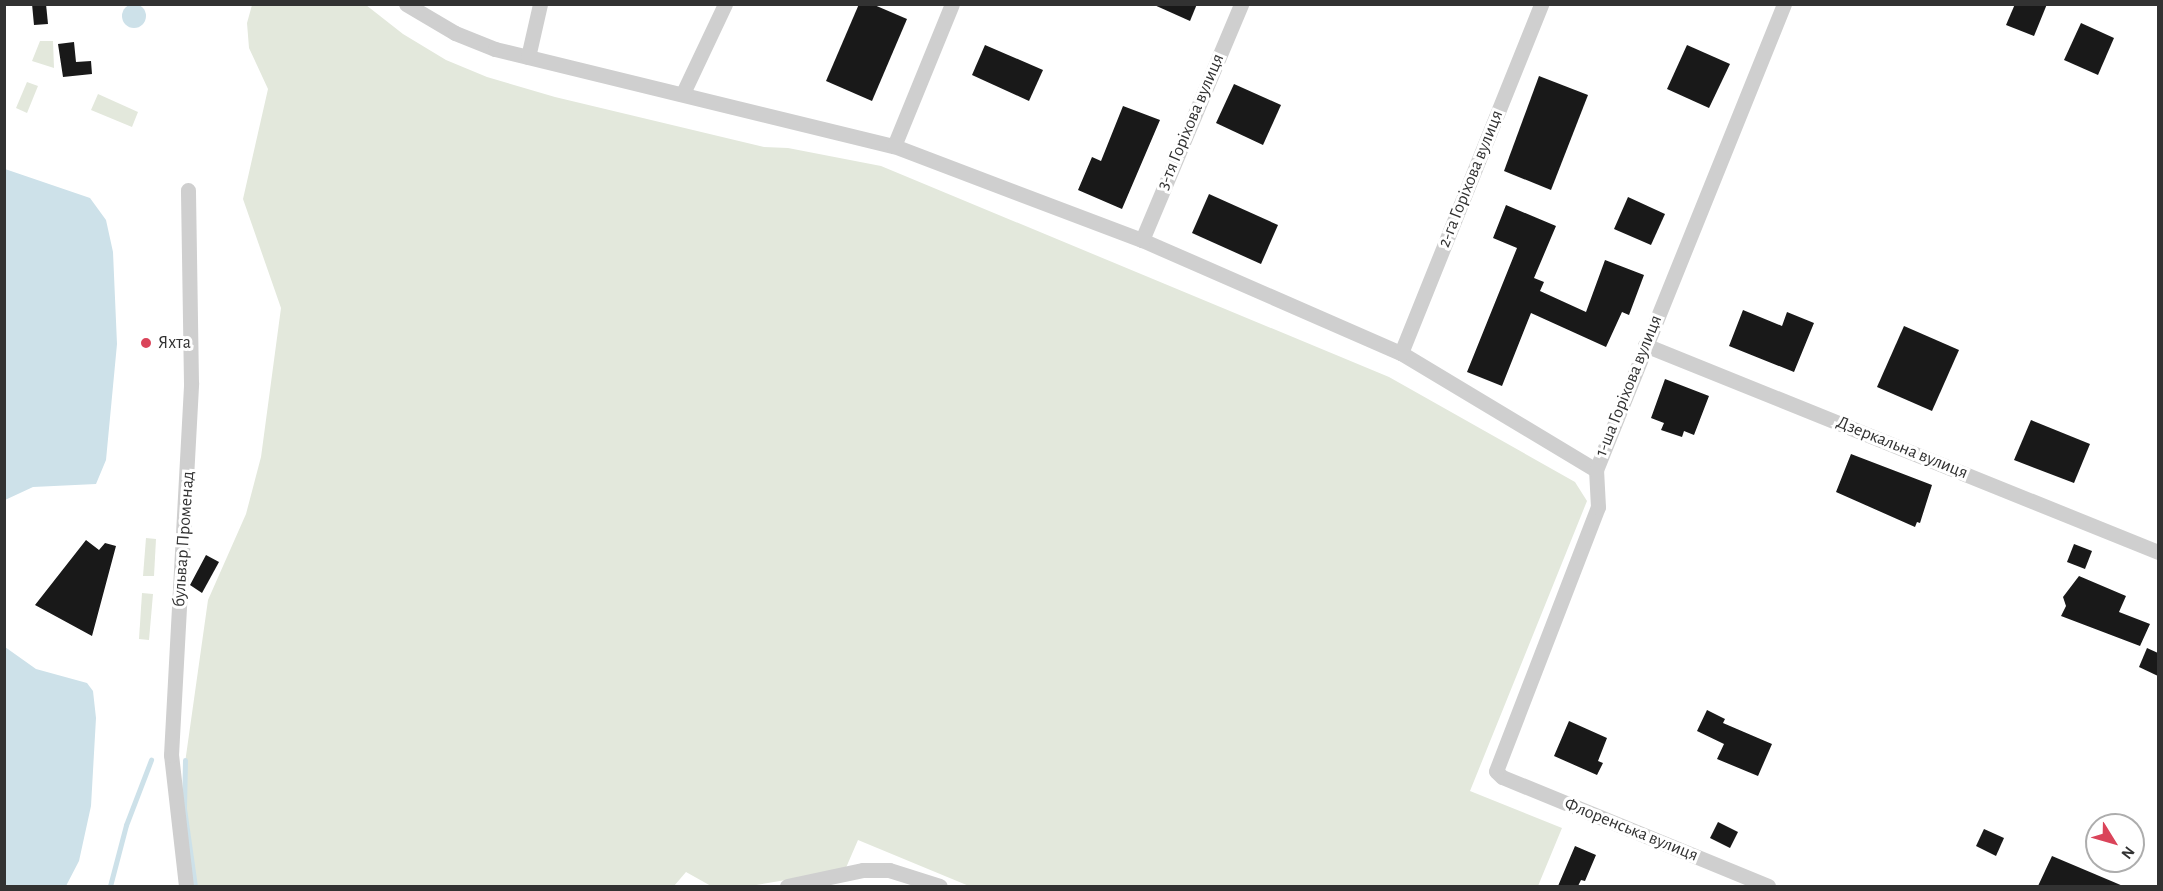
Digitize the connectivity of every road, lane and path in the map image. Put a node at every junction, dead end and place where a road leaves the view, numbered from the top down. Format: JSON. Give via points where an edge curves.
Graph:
{"nodes":[{"id":1,"x":405,"y":4,"type":"edge"},
{"id":2,"x":540,"y":4,"type":"edge"},
{"id":3,"x":725,"y":4,"type":"edge"},
{"id":4,"x":952,"y":4,"type":"edge"},
{"id":5,"x":1241,"y":4,"type":"edge"},
{"id":6,"x":1541,"y":4,"type":"edge"},
{"id":7,"x":1784,"y":4,"type":"edge"},
{"id":8,"x":528,"y":57,"type":"junction"},
{"id":9,"x":683,"y":93,"type":"junction"},
{"id":10,"x":894,"y":146,"type":"junction"},
{"id":11,"x":188,"y":190,"type":"dead end"},
{"id":12,"x":1142,"y":240,"type":"junction"},
{"id":13,"x":1645,"y":345,"type":"junction"},
{"id":14,"x":1401,"y":352,"type":"junction"},
{"id":15,"x":1596,"y":470,"type":"junction"},
{"id":16,"x":2158,"y":552,"type":"edge"},
{"id":17,"x":1496,"y":771,"type":"joint"},
{"id":18,"x":186,"y":886,"type":"edge"},
{"id":19,"x":788,"y":886,"type":"edge"},
{"id":20,"x":940,"y":886,"type":"edge"},
{"id":21,"x":1768,"y":886,"type":"edge"}],
"edges":[{"from":1,"to":8,"type":"street","via":[[455,33]]},
{"from":2,"to":8,"type":"street"},
{"from":3,"to":9,"type":"street"},
{"from":4,"to":10,"type":"street"},
{"from":5,"to":12,"type":"street","name":"3-тя Горіхова вулиця"},
{"from":6,"to":14,"type":"street","name":"2-га Горіхова вулиця"},
{"from":7,"to":13,"type":"street","name":"1-ша Горіхова вулиця"},
{"from":8,"to":9,"type":"street"},
{"from":9,"to":10,"type":"street"},
{"from":10,"to":12,"type":"street"},
{"from":11,"to":18,"type":"street","name":"бульвар Променад","via":[[191,395],[171,755]]},
{"from":12,"to":14,"type":"street"},
{"from":13,"to":15,"type":"street","name":"1-ша Горіхова вулиця"},
{"from":13,"to":16,"type":"street","name":"Дзеркальна вулиця"},
{"from":14,"to":15,"type":"street"},
{"from":15,"to":17,"type":"street","name":"1-ша Горіхова вулиця","via":[[1598,507]]},
{"from":17,"to":21,"type":"street","name":"Флоренська вулиця","via":[[1502,777]]},
{"from":19,"to":20,"type":"street","via":[[863,870],[890,870]]}]}
